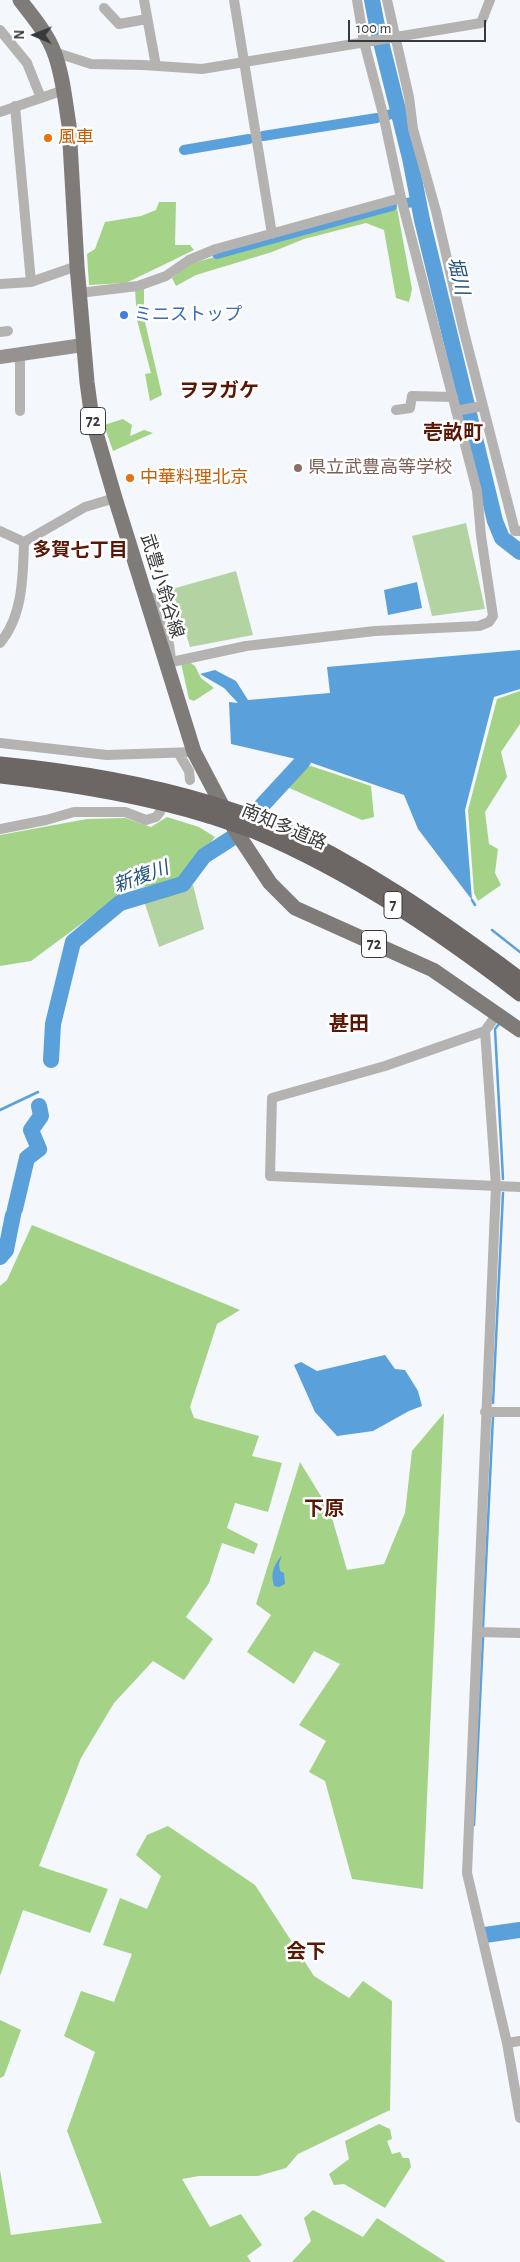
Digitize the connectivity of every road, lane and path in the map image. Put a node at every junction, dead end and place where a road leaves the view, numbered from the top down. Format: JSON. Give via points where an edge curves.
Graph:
{"nodes":[{"id":1,"x":20,"y":0,"type":"edge"},
{"id":2,"x":144,"y":0,"type":"edge"},
{"id":3,"x":234,"y":0,"type":"edge"},
{"id":4,"x":357,"y":0,"type":"edge"},
{"id":5,"x":387,"y":0,"type":"edge"},
{"id":6,"x":490,"y":0,"type":"edge"},
{"id":7,"x":104,"y":8,"type":"dead end"},
{"id":8,"x":147,"y":19,"type":"junction"},
{"id":9,"x":0,"y":30,"type":"edge"},
{"id":10,"x":395,"y":37,"type":"junction"},
{"id":11,"x":364,"y":42,"type":"junction"},
{"id":12,"x":54,"y":52,"type":"junction"},
{"id":13,"x":244,"y":63,"type":"junction"},
{"id":14,"x":156,"y":66,"type":"junction"},
{"id":15,"x":64,"y":90,"type":"junction"},
{"id":16,"x":41,"y":98,"type":"junction"},
{"id":17,"x":5,"y":107,"type":"edge"},
{"id":18,"x":402,"y":198,"type":"junction"},
{"id":19,"x":272,"y":234,"type":"junction"},
{"id":20,"x":77,"y":266,"type":"junction"},
{"id":21,"x":31,"y":282,"type":"junction"},
{"id":22,"x":0,"y":284,"type":"edge"},
{"id":23,"x":79,"y":293,"type":"junction"},
{"id":24,"x":83,"y":345,"type":"junction"},
{"id":25,"x":20,"y":353,"type":"junction"},
{"id":26,"x":0,"y":357,"type":"edge"},
{"id":27,"x":453,"y":397,"type":"junction"},
{"id":28,"x":482,"y":406,"type":"junction"},
{"id":29,"x":396,"y":410,"type":"dead end"},
{"id":30,"x":20,"y":411,"type":"dead end"},
{"id":31,"x":456,"y":411,"type":"junction"},
{"id":32,"x":115,"y":498,"type":"junction"},
{"id":33,"x":0,"y":531,"type":"edge"},
{"id":34,"x":520,"y":531,"type":"edge"},
{"id":35,"x":24,"y":542,"type":"junction"},
{"id":36,"x":0,"y":643,"type":"edge"},
{"id":37,"x":170,"y":668,"type":"junction"},
{"id":38,"x":0,"y":743,"type":"edge"},
{"id":39,"x":186,"y":753,"type":"junction"},
{"id":40,"x":0,"y":764,"type":"edge"},
{"id":41,"x":0,"y":776,"type":"edge"},
{"id":42,"x":190,"y":780,"type":"dead end"},
{"id":43,"x":210,"y":809,"type":"junction"},
{"id":44,"x":160,"y":812,"type":"dead end"},
{"id":45,"x":0,"y":829,"type":"edge"},
{"id":46,"x":245,"y":835,"type":"junction"},
{"id":47,"x":520,"y":979,"type":"edge"},
{"id":48,"x":520,"y":994,"type":"edge"},
{"id":49,"x":497,"y":1014,"type":"junction"},
{"id":50,"x":520,"y":1030,"type":"edge"},
{"id":51,"x":486,"y":1031,"type":"junction"},
{"id":52,"x":496,"y":1186,"type":"junction"},
{"id":53,"x":520,"y":1188,"type":"edge"},
{"id":54,"x":485,"y":1412,"type":"junction"},
{"id":55,"x":520,"y":1412,"type":"edge"},
{"id":56,"x":476,"y":1632,"type":"junction"},
{"id":57,"x":520,"y":1633,"type":"edge"},
{"id":58,"x":520,"y":2041,"type":"edge"},
{"id":59,"x":507,"y":2042,"type":"junction"},
{"id":60,"x":520,"y":2118,"type":"edge"}],
"edges":[{"from":1,"to":12,"type":"main road","name":"武豊小鈴谷線","number":"72"},
{"from":2,"to":8,"type":"street"},
{"from":3,"to":13,"type":"street"},
{"from":4,"to":11,"type":"street"},
{"from":5,"to":10,"type":"street"},
{"from":6,"to":10,"type":"street","via":[[481,23]]},
{"from":7,"to":8,"type":"street","via":[[119,24]]},
{"from":8,"to":14,"type":"street"},
{"from":9,"to":16,"type":"street","via":[[27,63]]},
{"from":10,"to":11,"type":"street"},
{"from":10,"to":28,"type":"street","via":[[413,129]]},
{"from":11,"to":13,"type":"street"},
{"from":11,"to":18,"type":"street"},
{"from":12,"to":14,"type":"street","via":[[91,64]]},
{"from":12,"to":15,"type":"main road","name":"武豊小鈴谷線","number":"72"},
{"from":13,"to":14,"type":"street","via":[[202,69]]},
{"from":13,"to":19,"type":"street"},
{"from":15,"to":16,"type":"street"},
{"from":15,"to":20,"type":"main road","name":"武豊小鈴谷線","number":"72"},
{"from":16,"to":17,"type":"street"},
{"from":17,"to":21,"type":"street"},
{"from":18,"to":19,"type":"street"},
{"from":18,"to":27,"type":"street"},
{"from":19,"to":23,"type":"street","via":[[216,249],[189,260],[166,276],[138,286]]},
{"from":20,"to":21,"type":"street"},
{"from":20,"to":23,"type":"main road","name":"武豊小鈴谷線","number":"72"},
{"from":21,"to":22,"type":"street"},
{"from":23,"to":24,"type":"main road","name":"武豊小鈴谷線","number":"72"},
{"from":24,"to":25,"type":"street"},
{"from":24,"to":32,"type":"main road","name":"武豊小鈴谷線","number":"72","via":[[92,419]]},
{"from":25,"to":26,"type":"street"},
{"from":25,"to":30,"type":"street"},
{"from":27,"to":29,"type":"street","via":[[412,396],[410,408]]},
{"from":27,"to":31,"type":"street"},
{"from":28,"to":31,"type":"street"},
{"from":28,"to":34,"type":"street","via":[[515,531]]},
{"from":31,"to":37,"type":"street","via":[[477,491],[494,612],[489,622],[478,626],[375,631],[246,646]]},
{"from":32,"to":35,"type":"street","via":[[85,507]]},
{"from":32,"to":37,"type":"main road","name":"武豊小鈴谷線","number":"72"},
{"from":33,"to":35,"type":"street"},
{"from":35,"to":36,"type":"street","via":[[23,581],[17,609]]},
{"from":37,"to":39,"type":"main road","name":"武豊小鈴谷線","number":"72"},
{"from":38,"to":39,"type":"street","via":[[107,755]]},
{"from":39,"to":42,"type":"street"},
{"from":39,"to":46,"type":"main road","name":"武豊小鈴谷線","number":"72"},
{"from":40,"to":43,"type":"highway","name":"南知多道路","number":"7","via":[[119,779]]},
{"from":41,"to":43,"type":"highway","name":"南知多道路","number":"7","via":[[59,782]]},
{"from":43,"to":46,"type":"highway","name":"南知多道路","number":"7","bridge":true},
{"from":43,"to":47,"type":"highway","name":"南知多道路","number":"7","bridge":true,"via":[[268,822],[375,877]]},
{"from":44,"to":45,"type":"street","via":[[146,820],[125,812],[74,812]]},
{"from":46,"to":48,"type":"highway","name":"南知多道路","number":"7","via":[[326,865],[379,895]]},
{"from":46,"to":49,"type":"main road","name":"武豊小鈴谷線","number":"72","via":[[270,883],[295,908],[433,970]]},
{"from":49,"to":50,"type":"main road","name":"武豊小鈴谷線","number":"72"},
{"from":49,"to":51,"type":"street"},
{"from":51,"to":52,"type":"street"},
{"from":51,"to":52,"type":"street","via":[[385,1066],[272,1098],[270,1176]]},
{"from":52,"to":53,"type":"street"},
{"from":52,"to":54,"type":"street"},
{"from":54,"to":55,"type":"street"},
{"from":54,"to":56,"type":"street"},
{"from":56,"to":57,"type":"street"},
{"from":56,"to":59,"type":"street","via":[[467,1874]]},
{"from":58,"to":59,"type":"street"},
{"from":59,"to":60,"type":"street"}]}
